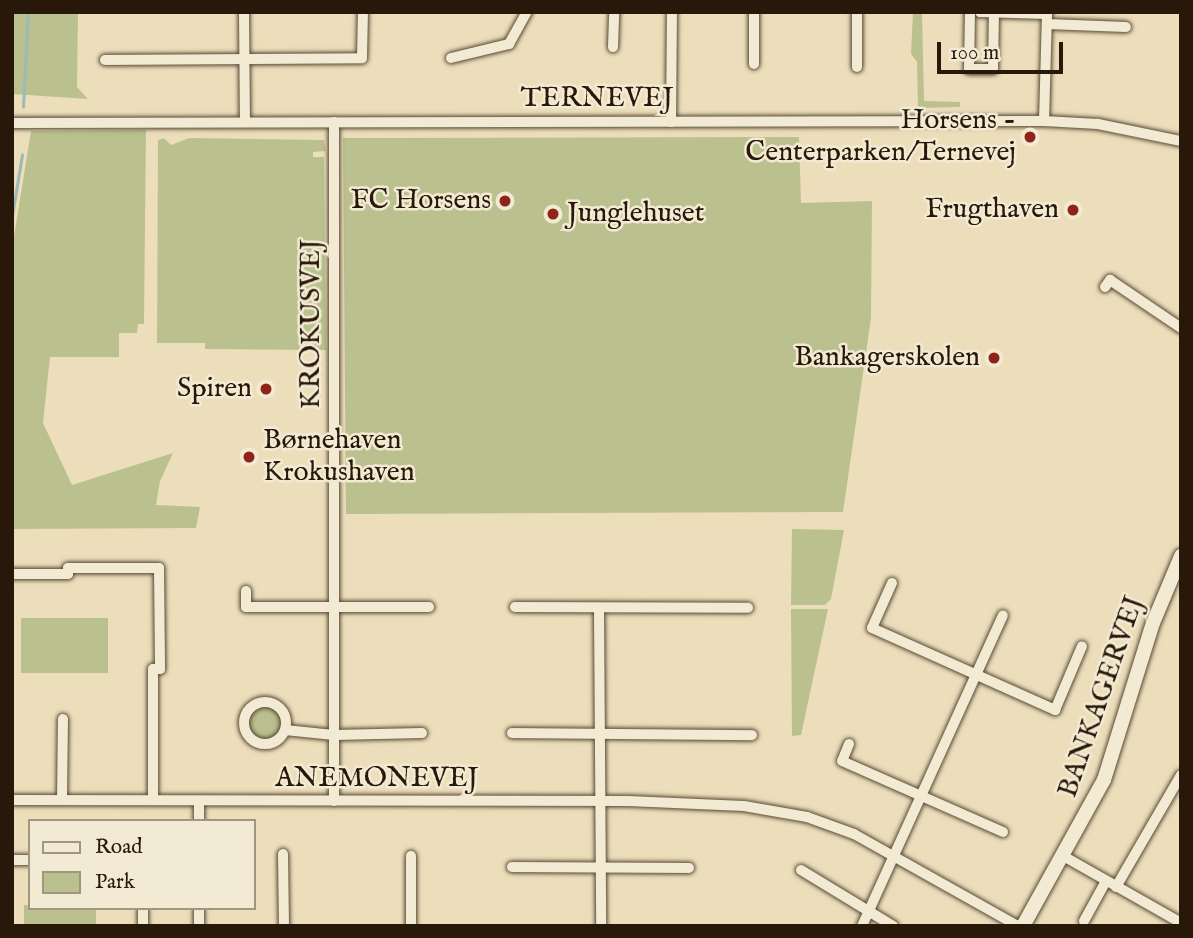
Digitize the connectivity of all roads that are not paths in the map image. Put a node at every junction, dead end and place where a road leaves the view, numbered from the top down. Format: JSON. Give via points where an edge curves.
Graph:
{"nodes":[{"id":1,"x":244,"y":12,"type":"edge"},
{"id":2,"x":363,"y":12,"type":"edge"},
{"id":3,"x":527,"y":12,"type":"edge"},
{"id":4,"x":614,"y":12,"type":"edge"},
{"id":5,"x":672,"y":12,"type":"edge"},
{"id":6,"x":754,"y":12,"type":"edge"},
{"id":7,"x":857,"y":12,"type":"edge"},
{"id":8,"x":970,"y":12,"type":"edge"},
{"id":9,"x":980,"y":12,"type":"edge"},
{"id":10,"x":994,"y":13,"type":"edge"},
{"id":11,"x":1047,"y":17,"type":"edge"},
{"id":12,"x":1126,"y":27,"type":"dead end"},
{"id":13,"x":613,"y":47,"type":"dead end"},
{"id":14,"x":244,"y":58,"type":"junction"},
{"id":15,"x":451,"y":58,"type":"dead end"},
{"id":16,"x":105,"y":60,"type":"dead end"},
{"id":17,"x":754,"y":64,"type":"dead end"},
{"id":18,"x":857,"y":66,"type":"dead end"},
{"id":19,"x":1044,"y":121,"type":"junction"},
{"id":20,"x":245,"y":122,"type":"junction"},
{"id":21,"x":334,"y":122,"type":"junction"},
{"id":22,"x":671,"y":122,"type":"junction"},
{"id":23,"x":12,"y":123,"type":"edge"},
{"id":24,"x":1181,"y":142,"type":"edge"},
{"id":25,"x":1105,"y":287,"type":"dead end"},
{"id":26,"x":1181,"y":328,"type":"edge"},
{"id":27,"x":1181,"y":556,"type":"edge"},
{"id":28,"x":12,"y":574,"type":"edge"},
{"id":29,"x":892,"y":583,"type":"dead end"},
{"id":30,"x":246,"y":591,"type":"dead end"},
{"id":31,"x":429,"y":607,"type":"dead end"},
{"id":32,"x":515,"y":607,"type":"dead end"},
{"id":33,"x":748,"y":608,"type":"dead end"},
{"id":34,"x":334,"y":609,"type":"junction"},
{"id":35,"x":599,"y":609,"type":"junction"},
{"id":36,"x":1003,"y":615,"type":"dead end"},
{"id":37,"x":1082,"y":646,"type":"dead end"},
{"id":38,"x":976,"y":677,"type":"junction"},
{"id":39,"x":63,"y":719,"type":"dead end"},
{"id":40,"x":285,"y":730,"type":"junction"},
{"id":41,"x":422,"y":733,"type":"dead end"},
{"id":42,"x":512,"y":733,"type":"dead end"},
{"id":43,"x":334,"y":735,"type":"junction"},
{"id":44,"x":599,"y":735,"type":"junction"},
{"id":45,"x":752,"y":735,"type":"dead end"},
{"id":46,"x":849,"y":744,"type":"dead end"},
{"id":47,"x":1181,"y":775,"type":"edge"},
{"id":48,"x":923,"y":797,"type":"junction"},
{"id":49,"x":12,"y":800,"type":"edge"},
{"id":50,"x":62,"y":800,"type":"junction"},
{"id":51,"x":153,"y":800,"type":"junction"},
{"id":52,"x":199,"y":801,"type":"junction"},
{"id":53,"x":334,"y":801,"type":"junction"},
{"id":54,"x":600,"y":801,"type":"junction"},
{"id":55,"x":199,"y":819,"type":"edge"},
{"id":56,"x":1003,"y":832,"type":"dead end"},
{"id":57,"x":283,"y":854,"type":"dead end"},
{"id":58,"x":898,"y":855,"type":"junction"},
{"id":59,"x":411,"y":856,"type":"dead end"},
{"id":60,"x":1065,"y":857,"type":"junction"},
{"id":61,"x":512,"y":867,"type":"dead end"},
{"id":62,"x":601,"y":867,"type":"junction"},
{"id":63,"x":689,"y":868,"type":"dead end"},
{"id":64,"x":801,"y":870,"type":"dead end"},
{"id":65,"x":1106,"y":881,"type":"junction"},
{"id":66,"x":1116,"y":887,"type":"junction"},
{"id":67,"x":870,"y":912,"type":"junction"},
{"id":68,"x":1084,"y":922,"type":"dead end"},
{"id":69,"x":1174,"y":922,"type":"edge"},
{"id":70,"x":284,"y":926,"type":"edge"},
{"id":71,"x":411,"y":926,"type":"edge"},
{"id":72,"x":601,"y":926,"type":"edge"},
{"id":73,"x":862,"y":926,"type":"edge"},
{"id":74,"x":893,"y":926,"type":"edge"},
{"id":75,"x":1020,"y":926,"type":"edge"}],
"edges":[{"from":1,"to":14,"type":"street"},
{"from":2,"to":14,"type":"street","via":[[362,58]]},
{"from":3,"to":15,"type":"street","via":[[509,44]]},
{"from":4,"to":13,"type":"street"},
{"from":5,"to":22,"type":"street"},
{"from":6,"to":17,"type":"street"},
{"from":7,"to":18,"type":"street"},
{"from":8,"to":10,"type":"street","via":[[969,69],[993,69]]},
{"from":9,"to":10,"type":"street"},
{"from":10,"to":11,"type":"street"},
{"from":11,"to":12,"type":"street"},
{"from":11,"to":19,"type":"street"},
{"from":14,"to":16,"type":"street"},
{"from":14,"to":20,"type":"street"},
{"from":19,"to":22,"type":"street","name":"TERNEVEJ"},
{"from":19,"to":24,"type":"street","name":"TERNEVEJ","via":[[1098,124]]},
{"from":20,"to":21,"type":"street","name":"TERNEVEJ"},
{"from":20,"to":23,"type":"street","name":"TERNEVEJ"},
{"from":21,"to":22,"type":"street","name":"TERNEVEJ"},
{"from":21,"to":34,"type":"street","name":"KROKUSVEJ"},
{"from":25,"to":26,"type":"street","via":[[1110,280]]},
{"from":27,"to":60,"type":"street","name":"BANKAGERVEJ","via":[[1153,623],[1104,780]]},
{"from":28,"to":51,"type":"street","via":[[68,574],[68,568],[159,568],[160,669],[153,669]]},
{"from":29,"to":38,"type":"street","via":[[872,628]]},
{"from":30,"to":34,"type":"street","via":[[246,607]]},
{"from":31,"to":34,"type":"street"},
{"from":32,"to":35,"type":"street"},
{"from":33,"to":35,"type":"street"},
{"from":34,"to":43,"type":"street","name":"KROKUSVEJ"},
{"from":35,"to":44,"type":"street"},
{"from":36,"to":38,"type":"street"},
{"from":37,"to":38,"type":"street","via":[[1055,710]]},
{"from":38,"to":48,"type":"street"},
{"from":39,"to":50,"type":"street"},
{"from":40,"to":40,"type":"street","via":[[282,710],[271,703],[252,706],[244,718],[250,738],[263,744],[277,741]]},
{"from":40,"to":43,"type":"street"},
{"from":41,"to":43,"type":"street"},
{"from":42,"to":44,"type":"street"},
{"from":43,"to":53,"type":"street","name":"KROKUSVEJ"},
{"from":44,"to":45,"type":"street"},
{"from":44,"to":54,"type":"street"},
{"from":46,"to":48,"type":"street","via":[[842,761]]},
{"from":47,"to":66,"type":"street"},
{"from":48,"to":56,"type":"street"},
{"from":48,"to":58,"type":"street"},
{"from":49,"to":50,"type":"street","name":"ANEMONEVEJ"},
{"from":50,"to":51,"type":"street","name":"ANEMONEVEJ"},
{"from":51,"to":52,"type":"street","name":"ANEMONEVEJ"},
{"from":52,"to":53,"type":"street","name":"ANEMONEVEJ"},
{"from":52,"to":55,"type":"street"},
{"from":53,"to":54,"type":"street","name":"ANEMONEVEJ"},
{"from":54,"to":58,"type":"street","name":"ANEMONEVEJ","via":[[718,803],[807,817]]},
{"from":54,"to":62,"type":"street"},
{"from":57,"to":70,"type":"street"},
{"from":58,"to":67,"type":"street"},
{"from":58,"to":75,"type":"street","name":"ANEMONEVEJ"},
{"from":59,"to":71,"type":"street"},
{"from":60,"to":65,"type":"street"},
{"from":60,"to":75,"type":"street","name":"BANKAGERVEJ"},
{"from":61,"to":62,"type":"street"},
{"from":62,"to":63,"type":"street"},
{"from":62,"to":72,"type":"street"},
{"from":64,"to":67,"type":"street"},
{"from":65,"to":66,"type":"street"},
{"from":65,"to":68,"type":"street"},
{"from":66,"to":69,"type":"street"},
{"from":67,"to":73,"type":"street"},
{"from":67,"to":74,"type":"street"}]}
